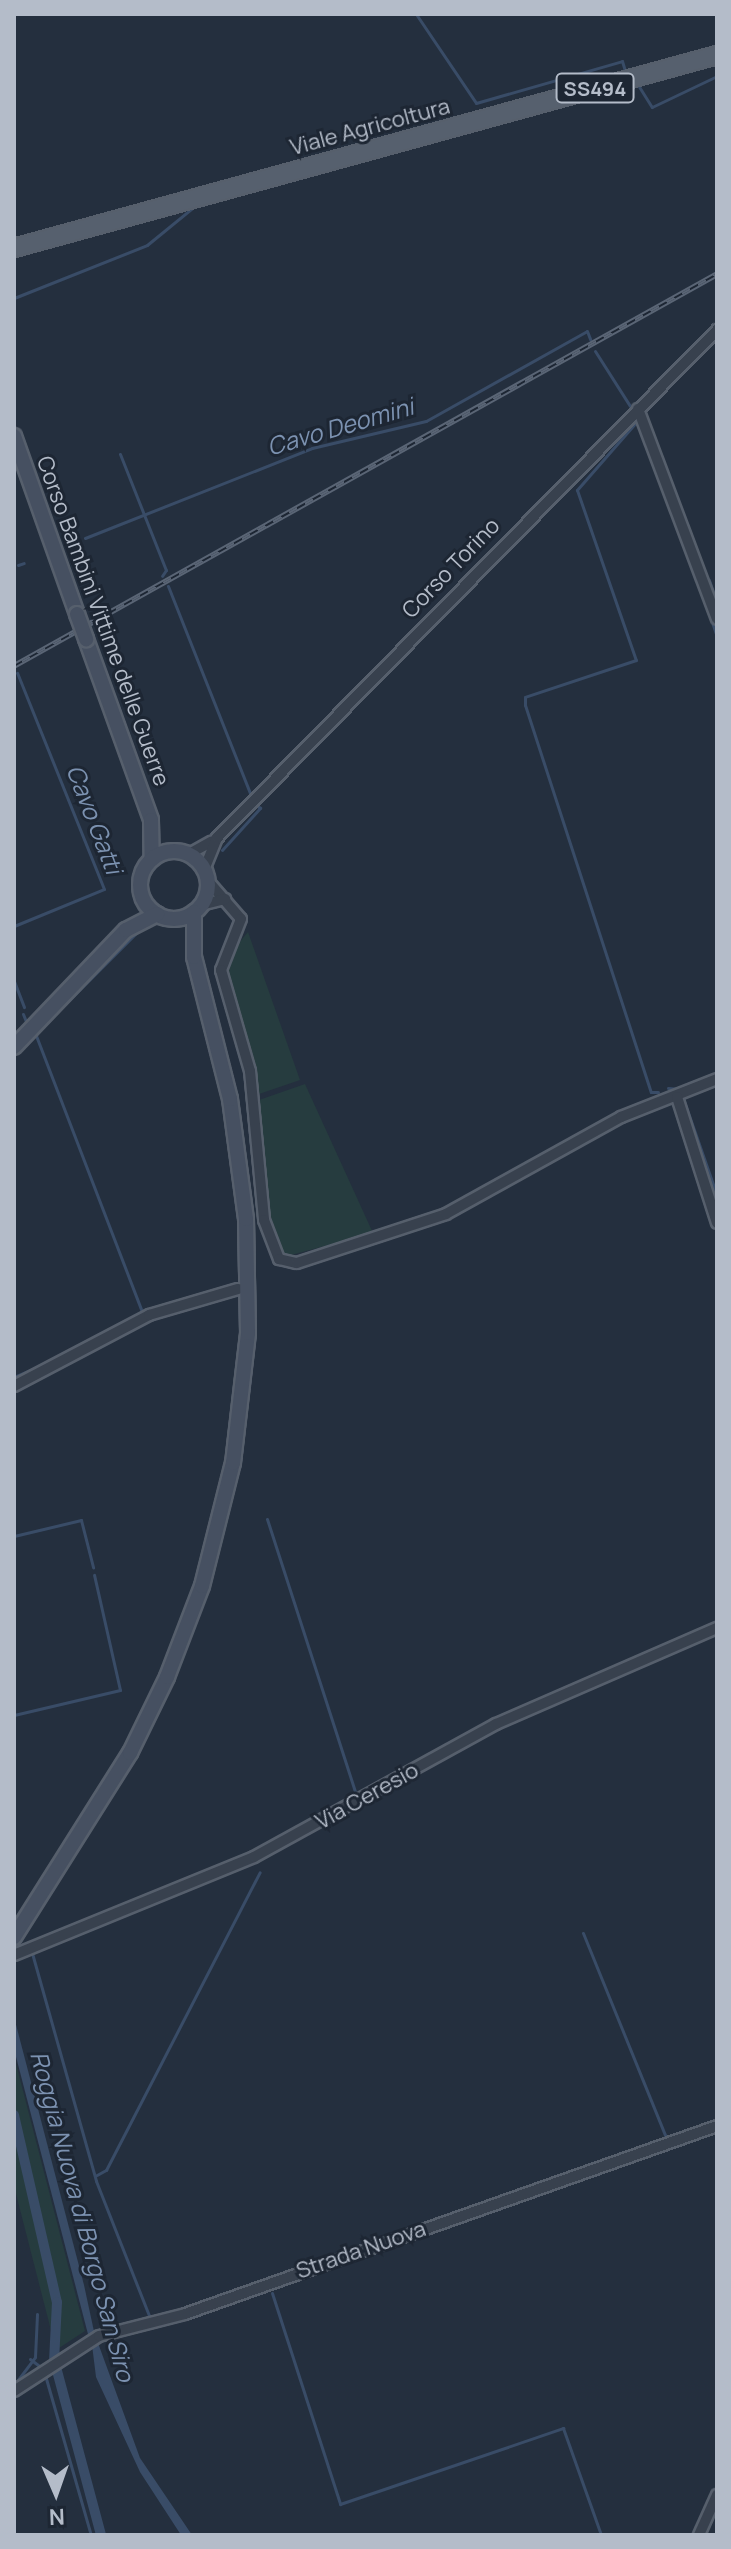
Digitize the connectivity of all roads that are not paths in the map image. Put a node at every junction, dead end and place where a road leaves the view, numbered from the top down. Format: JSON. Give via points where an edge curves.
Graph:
{"nodes":[{"id":1,"x":717,"y":55,"type":"edge"},
{"id":2,"x":34,"y":239,"type":"junction"},
{"id":3,"x":14,"y":240,"type":"edge"},
{"id":4,"x":14,"y":248,"type":"edge"},
{"id":5,"x":717,"y":330,"type":"edge"},
{"id":6,"x":638,"y":409,"type":"junction"},
{"id":7,"x":14,"y":436,"type":"edge"},
{"id":8,"x":717,"y":619,"type":"edge"},
{"id":9,"x":151,"y":820,"type":"junction"},
{"id":10,"x":217,"y":838,"type":"junction"},
{"id":11,"x":183,"y":852,"type":"junction"},
{"id":12,"x":152,"y":859,"type":"junction"},
{"id":13,"x":206,"y":876,"type":"junction"},
{"id":14,"x":141,"y":894,"type":"junction"},
{"id":15,"x":225,"y":899,"type":"junction"},
{"id":16,"x":197,"y":908,"type":"junction"},
{"id":17,"x":162,"y":916,"type":"junction"},
{"id":18,"x":126,"y":930,"type":"junction"},
{"id":19,"x":194,"y":957,"type":"junction"},
{"id":20,"x":14,"y":1047,"type":"edge"},
{"id":21,"x":717,"y":1079,"type":"edge"},
{"id":22,"x":677,"y":1097,"type":"junction"},
{"id":23,"x":717,"y":1223,"type":"edge"},
{"id":24,"x":238,"y":1289,"type":"dead end"},
{"id":25,"x":14,"y":1386,"type":"edge"},
{"id":26,"x":717,"y":1629,"type":"edge"},
{"id":27,"x":14,"y":1937,"type":"edge"},
{"id":28,"x":14,"y":1955,"type":"edge"},
{"id":29,"x":717,"y":2126,"type":"edge"},
{"id":30,"x":16,"y":2392,"type":"edge"},
{"id":31,"x":717,"y":2495,"type":"edge"},
{"id":32,"x":699,"y":2535,"type":"edge"}],
"edges":[{"from":1,"to":2,"type":"main road","name":"Viale Agricoltura","number":"SS494"},
{"from":2,"to":3,"type":"main road","name":"Viale Agricoltura","number":"SS494"},
{"from":2,"to":4,"type":"main road","name":"Viale Agricoltura","number":"SS494"},
{"from":5,"to":6,"type":"street","name":"Corso Torino"},
{"from":6,"to":8,"type":"street"},
{"from":6,"to":10,"type":"street","name":"Corso Torino"},
{"from":7,"to":9,"type":"main road","name":"Corso Bambini Vittime delle Guerre","bridge":true},
{"from":9,"to":11,"type":"main road"},
{"from":9,"to":12,"type":"main road"},
{"from":10,"to":11,"type":"street","name":"Corso Torino"},
{"from":10,"to":13,"type":"street","name":"Corso Torino"},
{"from":11,"to":12,"type":"main road"},
{"from":11,"to":13,"type":"main road"},
{"from":12,"to":14,"type":"main road","via":[[141,875]]},
{"from":13,"to":15,"type":"street"},
{"from":13,"to":16,"type":"main road"},
{"from":14,"to":17,"type":"main road"},
{"from":14,"to":18,"type":"main road"},
{"from":15,"to":16,"type":"street"},
{"from":15,"to":22,"type":"street","via":[[241,919],[221,962],[222,979],[250,1071],[264,1220],[279,1259],[297,1263],[446,1214],[621,1117]]},
{"from":16,"to":17,"type":"main road"},
{"from":16,"to":19,"type":"main road"},
{"from":17,"to":18,"type":"main road"},
{"from":17,"to":19,"type":"main road"},
{"from":18,"to":20,"type":"main road"},
{"from":19,"to":27,"type":"main road","via":[[230,1099],[246,1219],[248,1333],[233,1463],[202,1586],[167,1677],[130,1753]]},
{"from":21,"to":22,"type":"street"},
{"from":22,"to":23,"type":"street"},
{"from":24,"to":25,"type":"street","via":[[149,1315]]},
{"from":26,"to":28,"type":"street","name":"Via Ceresio","via":[[496,1724],[254,1857]]},
{"from":29,"to":30,"type":"street","name":"Strada Nuova","via":[[185,2314],[99,2336]]},
{"from":31,"to":32,"type":"street"}]}
